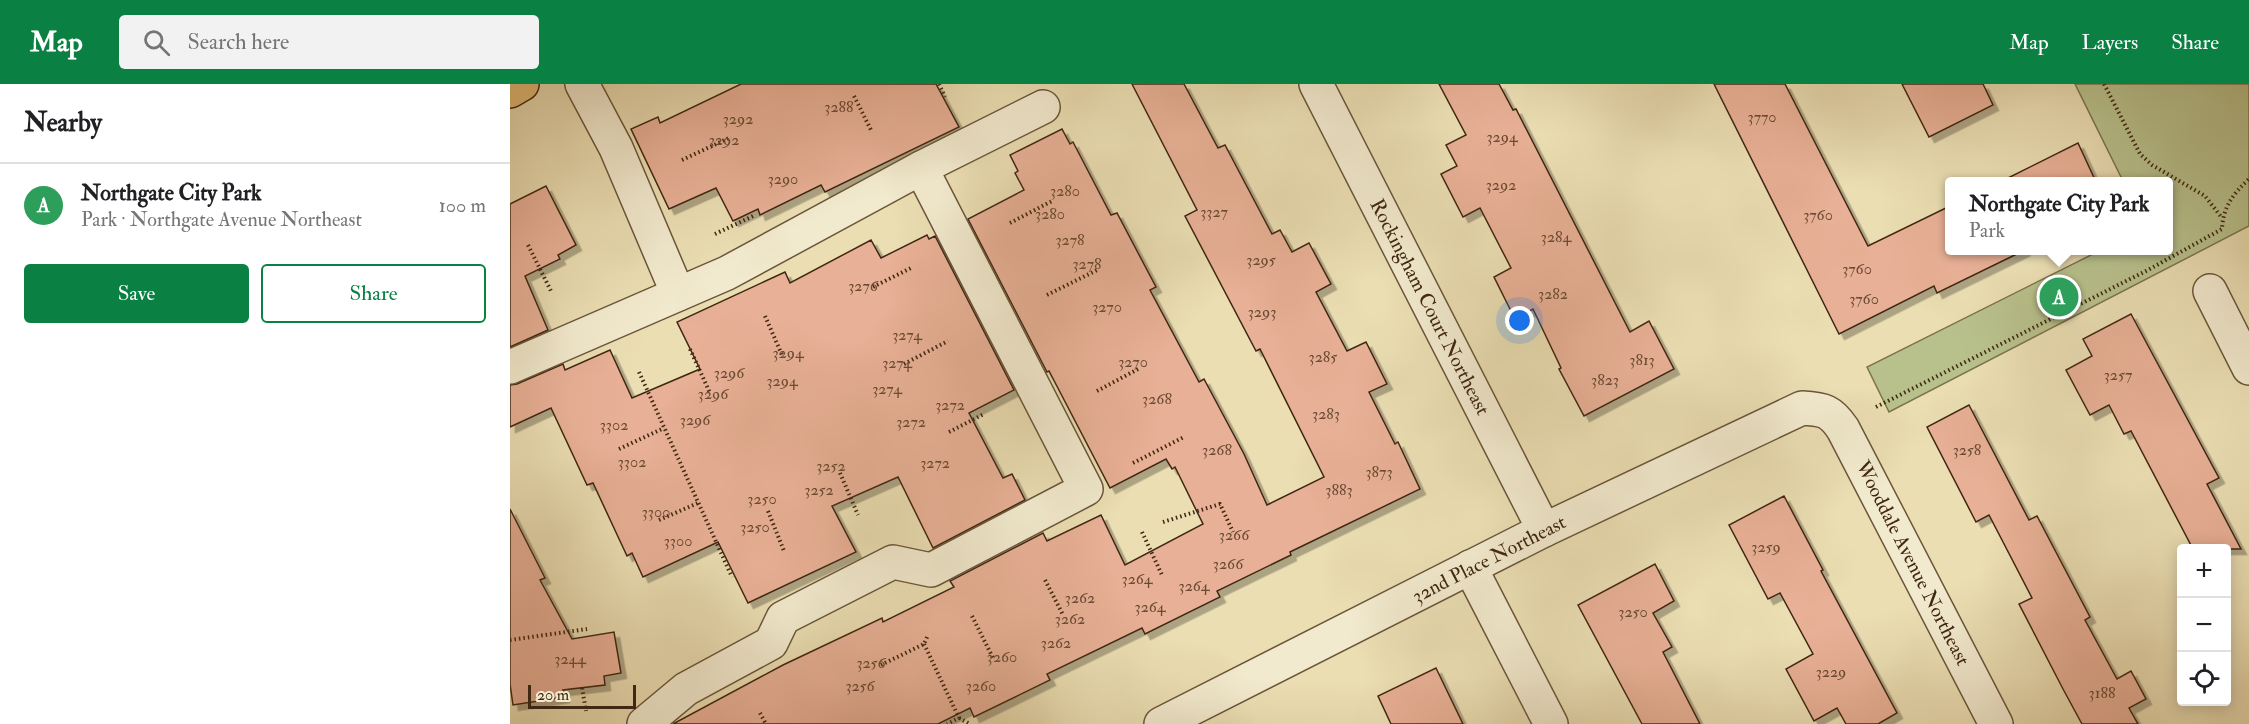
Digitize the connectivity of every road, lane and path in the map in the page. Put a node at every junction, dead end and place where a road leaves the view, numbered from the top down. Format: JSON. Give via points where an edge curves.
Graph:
{"nodes":[{"id":1,"x":522,"y":84,"type":"edge"},
{"id":2,"x":582,"y":84,"type":"edge"},
{"id":3,"x":939,"y":84,"type":"edge"},
{"id":4,"x":1316,"y":84,"type":"edge"},
{"id":5,"x":2104,"y":84,"type":"edge"},
{"id":6,"x":510,"y":91,"type":"edge"},
{"id":7,"x":854,"y":96,"type":"dead end"},
{"id":8,"x":945,"y":97,"type":"dead end"},
{"id":9,"x":1043,"y":107,"type":"dead end"},
{"id":10,"x":872,"y":132,"type":"dead end"},
{"id":11,"x":731,"y":137,"type":"dead end"},
{"id":12,"x":682,"y":160,"type":"dead end"},
{"id":13,"x":921,"y":168,"type":"junction"},
{"id":14,"x":2173,"y":177,"type":"edge"},
{"id":15,"x":2173,"y":177,"type":"edge"},
{"id":16,"x":2249,"y":179,"type":"edge"},
{"id":17,"x":1052,"y":201,"type":"dead end"},
{"id":18,"x":759,"y":213,"type":"dead end"},
{"id":19,"x":2223,"y":219,"type":"junction"},
{"id":20,"x":1010,"y":223,"type":"dead end"},
{"id":21,"x":715,"y":234,"type":"dead end"},
{"id":22,"x":528,"y":245,"type":"dead end"},
{"id":23,"x":911,"y":268,"type":"dead end"},
{"id":24,"x":1097,"y":270,"type":"dead end"},
{"id":25,"x":873,"y":287,"type":"dead end"},
{"id":26,"x":551,"y":291,"type":"dead end"},
{"id":27,"x":2210,"y":291,"type":"dead end"},
{"id":28,"x":678,"y":294,"type":"junction"},
{"id":29,"x":1047,"y":295,"type":"dead end"},
{"id":30,"x":765,"y":316,"type":"dead end"},
{"id":31,"x":948,"y":340,"type":"dead end"},
{"id":32,"x":690,"y":349,"type":"dead end"},
{"id":33,"x":782,"y":355,"type":"dead end"},
{"id":34,"x":904,"y":363,"type":"dead end"},
{"id":35,"x":510,"y":367,"type":"edge"},
{"id":36,"x":2249,"y":368,"type":"edge"},
{"id":37,"x":1140,"y":369,"type":"dead end"},
{"id":38,"x":639,"y":372,"type":"dead end"},
{"id":39,"x":1096,"y":391,"type":"dead end"},
{"id":40,"x":710,"y":393,"type":"dead end"},
{"id":41,"x":1876,"y":407,"type":"dead end"},
{"id":42,"x":1821,"y":409,"type":"joint"},
{"id":43,"x":984,"y":414,"type":"dead end"},
{"id":44,"x":664,"y":428,"type":"junction"},
{"id":45,"x":950,"y":432,"type":"dead end"},
{"id":46,"x":1184,"y":437,"type":"dead end"},
{"id":47,"x":619,"y":449,"type":"dead end"},
{"id":48,"x":1133,"y":463,"type":"dead end"},
{"id":49,"x":840,"y":473,"type":"dead end"},
{"id":50,"x":698,"y":503,"type":"junction"},
{"id":51,"x":768,"y":511,"type":"dead end"},
{"id":52,"x":858,"y":515,"type":"dead end"},
{"id":53,"x":660,"y":520,"type":"dead end"},
{"id":54,"x":1163,"y":522,"type":"dead end"},
{"id":55,"x":1544,"y":530,"type":"junction"},
{"id":56,"x":1142,"y":532,"type":"dead end"},
{"id":57,"x":1233,"y":532,"type":"dead end"},
{"id":58,"x":784,"y":551,"type":"dead end"},
{"id":59,"x":1470,"y":567,"type":"junction"},
{"id":60,"x":1162,"y":575,"type":"dead end"},
{"id":61,"x":732,"y":577,"type":"dead end"},
{"id":62,"x":1045,"y":580,"type":"dead end"},
{"id":63,"x":1063,"y":615,"type":"dead end"},
{"id":64,"x":972,"y":616,"type":"dead end"},
{"id":65,"x":587,"y":629,"type":"dead end"},
{"id":66,"x":927,"y":637,"type":"dead end"},
{"id":67,"x":510,"y":640,"type":"edge"},
{"id":68,"x":924,"y":644,"type":"junction"},
{"id":69,"x":993,"y":658,"type":"dead end"},
{"id":70,"x":881,"y":665,"type":"dead end"},
{"id":71,"x":582,"y":688,"type":"dead end"},
{"id":72,"x":586,"y":711,"type":"dead end"},
{"id":73,"x":760,"y":713,"type":"dead end"},
{"id":74,"x":959,"y":718,"type":"junction"},
{"id":75,"x":644,"y":724,"type":"edge"},
{"id":76,"x":766,"y":724,"type":"edge"},
{"id":77,"x":947,"y":724,"type":"edge"},
{"id":78,"x":970,"y":724,"type":"edge"},
{"id":79,"x":1161,"y":724,"type":"edge"},
{"id":80,"x":1551,"y":724,"type":"edge"},
{"id":81,"x":1996,"y":724,"type":"edge"}],
"edges":[{"from":1,"to":6,"type":"main road"},
{"from":2,"to":28,"type":"street","via":[[616,148]]},
{"from":3,"to":8,"type":"path"},
{"from":4,"to":55,"type":"street","name":"Rockingham Court Northeast"},
{"from":5,"to":15,"type":"path","via":[[2140,154]]},
{"from":7,"to":10,"type":"path"},
{"from":9,"to":13,"type":"street"},
{"from":11,"to":12,"type":"path"},
{"from":13,"to":28,"type":"street","via":[[727,273]]},
{"from":13,"to":75,"type":"street","via":[[1086,489],[931,570],[894,562],[783,618],[771,643],[686,690]]},
{"from":14,"to":19,"type":"path","via":[[2205,196]]},
{"from":16,"to":19,"type":"path","via":[[2226,206]]},
{"from":17,"to":20,"type":"path"},
{"from":18,"to":21,"type":"path"},
{"from":19,"to":41,"type":"path","via":[[2222,229],[2148,270]]},
{"from":22,"to":26,"type":"path"},
{"from":23,"to":25,"type":"path"},
{"from":24,"to":29,"type":"path"},
{"from":27,"to":36,"type":"street"},
{"from":28,"to":35,"type":"street"},
{"from":30,"to":33,"type":"path"},
{"from":31,"to":34,"type":"path"},
{"from":32,"to":40,"type":"path"},
{"from":37,"to":39,"type":"path"},
{"from":38,"to":44,"type":"path"},
{"from":42,"to":55,"type":"street","name":"32nd Place Northeast","via":[[1802,408],[1788,413]]},
{"from":42,"to":81,"type":"street","name":"Wooddale Avenue Northeast","via":[[1835,417],[1843,429]]},
{"from":43,"to":45,"type":"path"},
{"from":44,"to":47,"type":"path"},
{"from":44,"to":50,"type":"path"},
{"from":46,"to":48,"type":"path"},
{"from":49,"to":52,"type":"path"},
{"from":50,"to":53,"type":"path"},
{"from":50,"to":61,"type":"path"},
{"from":51,"to":58,"type":"path"},
{"from":54,"to":57,"type":"path","via":[[1220,504]]},
{"from":55,"to":59,"type":"street","name":"32nd Place Northeast"},
{"from":56,"to":60,"type":"path"},
{"from":59,"to":79,"type":"street","name":"32nd Place Northeast"},
{"from":59,"to":80,"type":"street"},
{"from":62,"to":63,"type":"path"},
{"from":64,"to":69,"type":"path"},
{"from":65,"to":67,"type":"path"},
{"from":66,"to":68,"type":"path"},
{"from":68,"to":70,"type":"path"},
{"from":68,"to":74,"type":"path"},
{"from":71,"to":72,"type":"path"},
{"from":73,"to":76,"type":"path"},
{"from":74,"to":77,"type":"path"},
{"from":74,"to":78,"type":"path"}]}
